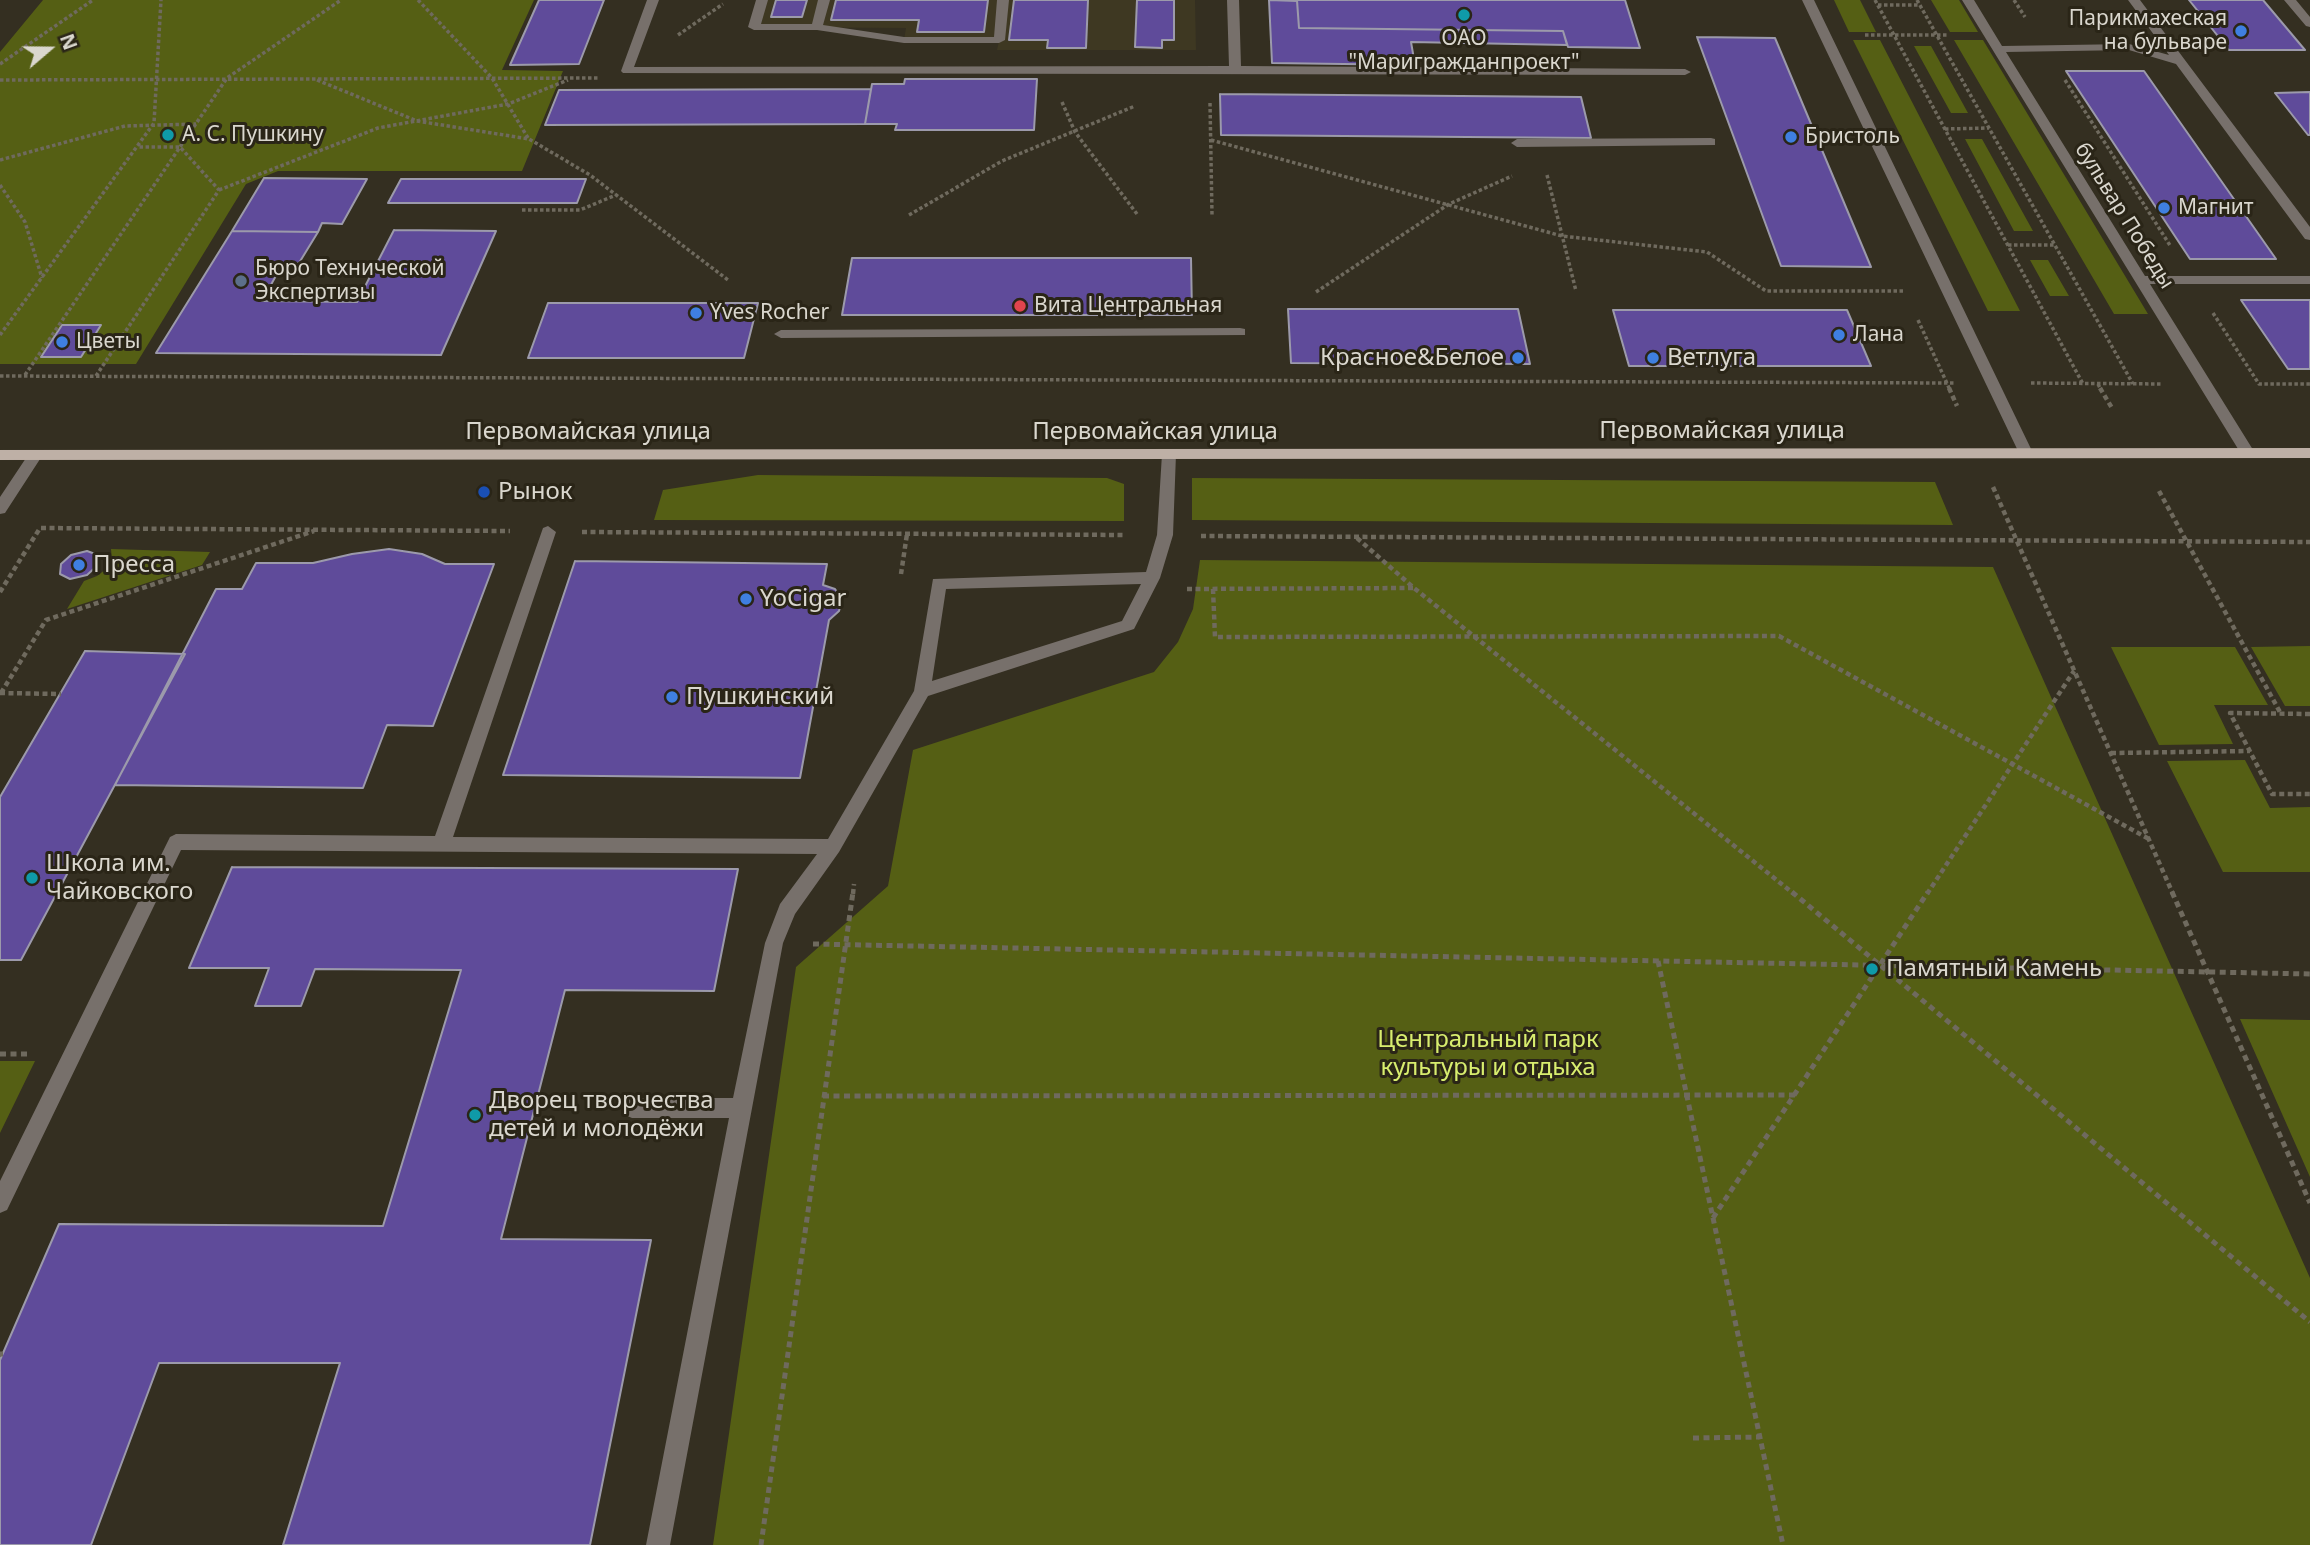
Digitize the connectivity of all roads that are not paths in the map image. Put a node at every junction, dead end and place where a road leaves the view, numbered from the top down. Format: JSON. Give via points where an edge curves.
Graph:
{"nodes":[{"id":1,"x":653,"y":0,"type":"edge"},
{"id":2,"x":762,"y":0,"type":"edge"},
{"id":3,"x":824,"y":0,"type":"edge"},
{"id":4,"x":1003,"y":0,"type":"edge"},
{"id":5,"x":1233,"y":0,"type":"edge"},
{"id":6,"x":1808,"y":0,"type":"edge"},
{"id":7,"x":1968,"y":0,"type":"edge"},
{"id":8,"x":2134,"y":0,"type":"edge"},
{"id":9,"x":2290,"y":0,"type":"edge"},
{"id":10,"x":2310,"y":24,"type":"edge"},
{"id":11,"x":817,"y":27,"type":"junction"},
{"id":12,"x":1998,"y":49,"type":"junction"},
{"id":13,"x":2179,"y":61,"type":"junction"},
{"id":14,"x":1235,"y":69,"type":"junction"},
{"id":15,"x":1685,"y":72,"type":"dead end"},
{"id":16,"x":1711,"y":142,"type":"dead end"},
{"id":17,"x":1517,"y":143,"type":"dead end"},
{"id":18,"x":2310,"y":236,"type":"edge"},
{"id":19,"x":2141,"y":280,"type":"junction"},
{"id":20,"x":2310,"y":280,"type":"edge"},
{"id":21,"x":1240,"y":332,"type":"dead end"},
{"id":22,"x":781,"y":334,"type":"dead end"},
{"id":23,"x":2026,"y":453,"type":"junction"},
{"id":24,"x":2248,"y":453,"type":"junction"},
{"id":25,"x":2310,"y":453,"type":"edge"},
{"id":26,"x":1169,"y":454,"type":"junction"},
{"id":27,"x":0,"y":456,"type":"edge"},
{"id":28,"x":35,"y":456,"type":"junction"},
{"id":29,"x":0,"y":509,"type":"edge"},
{"id":30,"x":548,"y":532,"type":"road end"},
{"id":31,"x":1149,"y":584,"type":"junction"},
{"id":32,"x":922,"y":691,"type":"junction"},
{"id":33,"x":441,"y":844,"type":"junction"},
{"id":34,"x":833,"y":847,"type":"junction"},
{"id":35,"x":632,"y":1108,"type":"dead end"},
{"id":36,"x":741,"y":1108,"type":"junction"},
{"id":37,"x":0,"y":1203,"type":"edge"},
{"id":38,"x":658,"y":1545,"type":"edge"}],
"edges":[{"from":1,"to":14,"type":"street","via":[[627,71]]},
{"from":2,"to":11,"type":"street","via":[[754,27]]},
{"from":3,"to":11,"type":"street"},
{"from":4,"to":11,"type":"street","via":[[999,40],[904,40]]},
{"from":5,"to":14,"type":"street"},
{"from":6,"to":23,"type":"street"},
{"from":7,"to":12,"type":"street","name":"бульвар Победы"},
{"from":8,"to":13,"type":"street"},
{"from":9,"to":10,"type":"street"},
{"from":12,"to":13,"type":"street","via":[[2129,47]]},
{"from":12,"to":19,"type":"street","name":"бульвар Победы"},
{"from":13,"to":18,"type":"street"},
{"from":14,"to":15,"type":"street"},
{"from":16,"to":17,"type":"street"},
{"from":19,"to":20,"type":"street"},
{"from":19,"to":24,"type":"street","name":"бульвар Победы"},
{"from":21,"to":22,"type":"street"},
{"from":23,"to":24,"type":"main road","name":"Первомайская улица"},
{"from":23,"to":26,"type":"main road","name":"Первомайская улица"},
{"from":24,"to":25,"type":"main road","name":"Первомайская улица"},
{"from":26,"to":28,"type":"main road","name":"Первомайская улица"},
{"from":26,"to":31,"type":"street","via":[[1165,535]]},
{"from":27,"to":28,"type":"main road","name":"Первомайская улица"},
{"from":28,"to":29,"type":"street"},
{"from":30,"to":33,"type":"street"},
{"from":31,"to":32,"type":"street","via":[[1128,625]]},
{"from":31,"to":32,"type":"street","via":[[939,583]]},
{"from":32,"to":34,"type":"street"},
{"from":33,"to":34,"type":"street"},
{"from":33,"to":37,"type":"street","via":[[176,842]]},
{"from":34,"to":36,"type":"street","via":[[787,910],[774,943]]},
{"from":35,"to":36,"type":"street"},
{"from":36,"to":38,"type":"street"}]}
